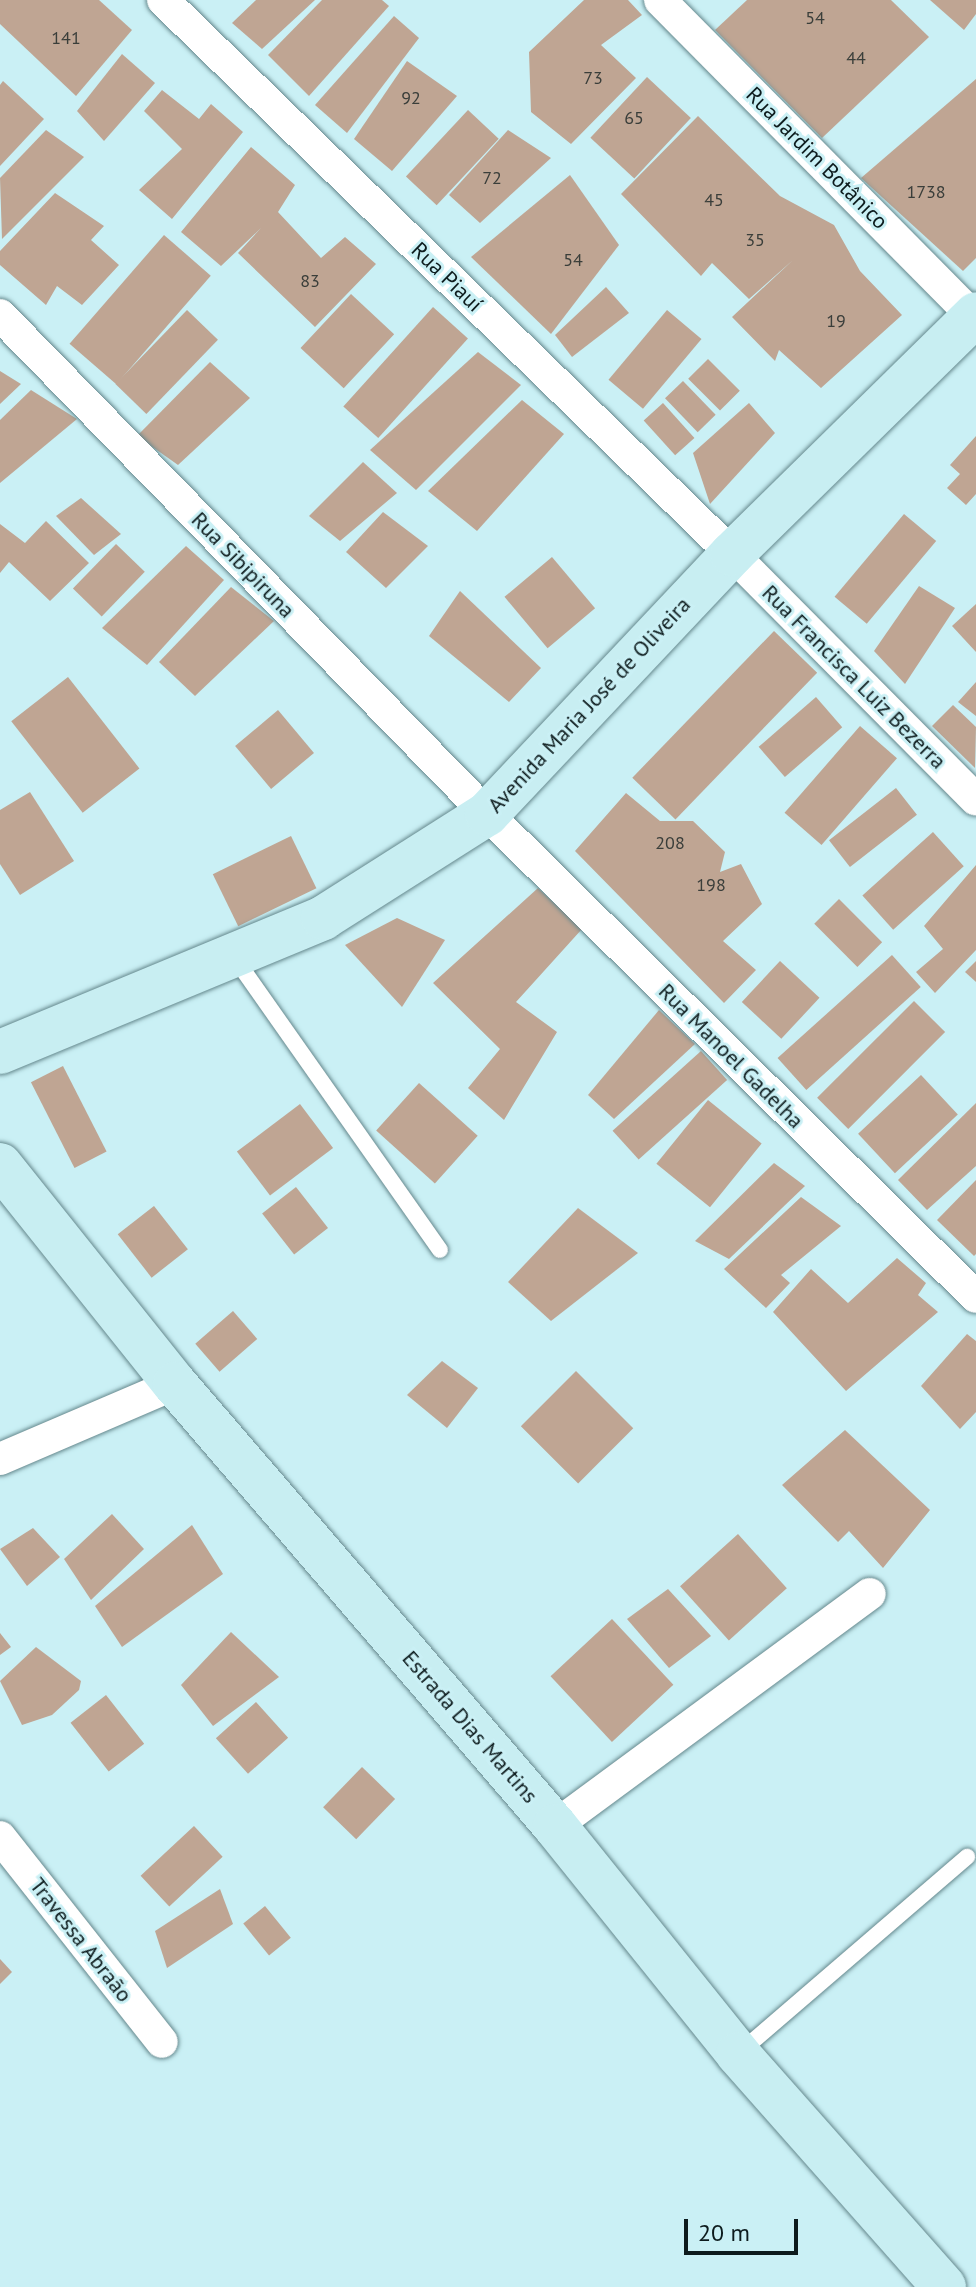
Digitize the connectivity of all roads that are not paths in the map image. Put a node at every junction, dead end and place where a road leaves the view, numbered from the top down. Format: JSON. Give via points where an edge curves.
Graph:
{"nodes":[{"id":1,"x":163,"y":0,"type":"edge"},
{"id":2,"x":660,"y":0,"type":"edge"},
{"id":3,"x":0,"y":315,"type":"edge"},
{"id":4,"x":975,"y":317,"type":"edge"},
{"id":5,"x":732,"y":554,"type":"junction"},
{"id":6,"x":976,"y":800,"type":"edge"},
{"id":7,"x":487,"y":814,"type":"junction"},
{"id":8,"x":233,"y":956,"type":"junction"},
{"id":9,"x":0,"y":1052,"type":"edge"},
{"id":10,"x":0,"y":1165,"type":"edge"},
{"id":11,"x":440,"y":1250,"type":"dead end"},
{"id":12,"x":976,"y":1297,"type":"edge"},
{"id":13,"x":175,"y":1384,"type":"junction"},
{"id":14,"x":0,"y":1459,"type":"edge"},
{"id":15,"x":870,"y":1594,"type":"dead end"},
{"id":16,"x":555,"y":1826,"type":"junction"},
{"id":17,"x":0,"y":1837,"type":"edge"},
{"id":18,"x":967,"y":1857,"type":"dead end"},
{"id":19,"x":162,"y":2042,"type":"dead end"},
{"id":20,"x":738,"y":2054,"type":"junction"},
{"id":21,"x":944,"y":2287,"type":"edge"}],
"edges":[{"from":1,"to":5,"type":"street","name":"Rua Piauí"},
{"from":2,"to":4,"type":"street","name":"Rua Jardim Botânico"},
{"from":3,"to":7,"type":"street","name":"Rua Sibipiruna"},
{"from":4,"to":5,"type":"street","name":"Avenida Maria José de Oliveira"},
{"from":5,"to":6,"type":"street","name":"Rua Francisca Luiz Bezerra"},
{"from":5,"to":7,"type":"street","name":"Avenida Maria José de Oliveira"},
{"from":7,"to":8,"type":"street","name":"Avenida Maria José de Oliveira","via":[[323,918]]},
{"from":7,"to":12,"type":"street","name":"Rua Manoel Gadelha"},
{"from":8,"to":9,"type":"street","name":"Avenida Maria José de Oliveira"},
{"from":8,"to":11,"type":"lane"},
{"from":10,"to":13,"type":"street","name":"Estrada Dias Martins"},
{"from":13,"to":14,"type":"street"},
{"from":13,"to":16,"type":"street","name":"Estrada Dias Martins"},
{"from":15,"to":16,"type":"street"},
{"from":16,"to":20,"type":"street","name":"Estrada Dias Martins"},
{"from":17,"to":19,"type":"street","name":"Travessa Abraão"},
{"from":18,"to":20,"type":"lane"},
{"from":20,"to":21,"type":"street","name":"Estrada Dias Martins"}]}
